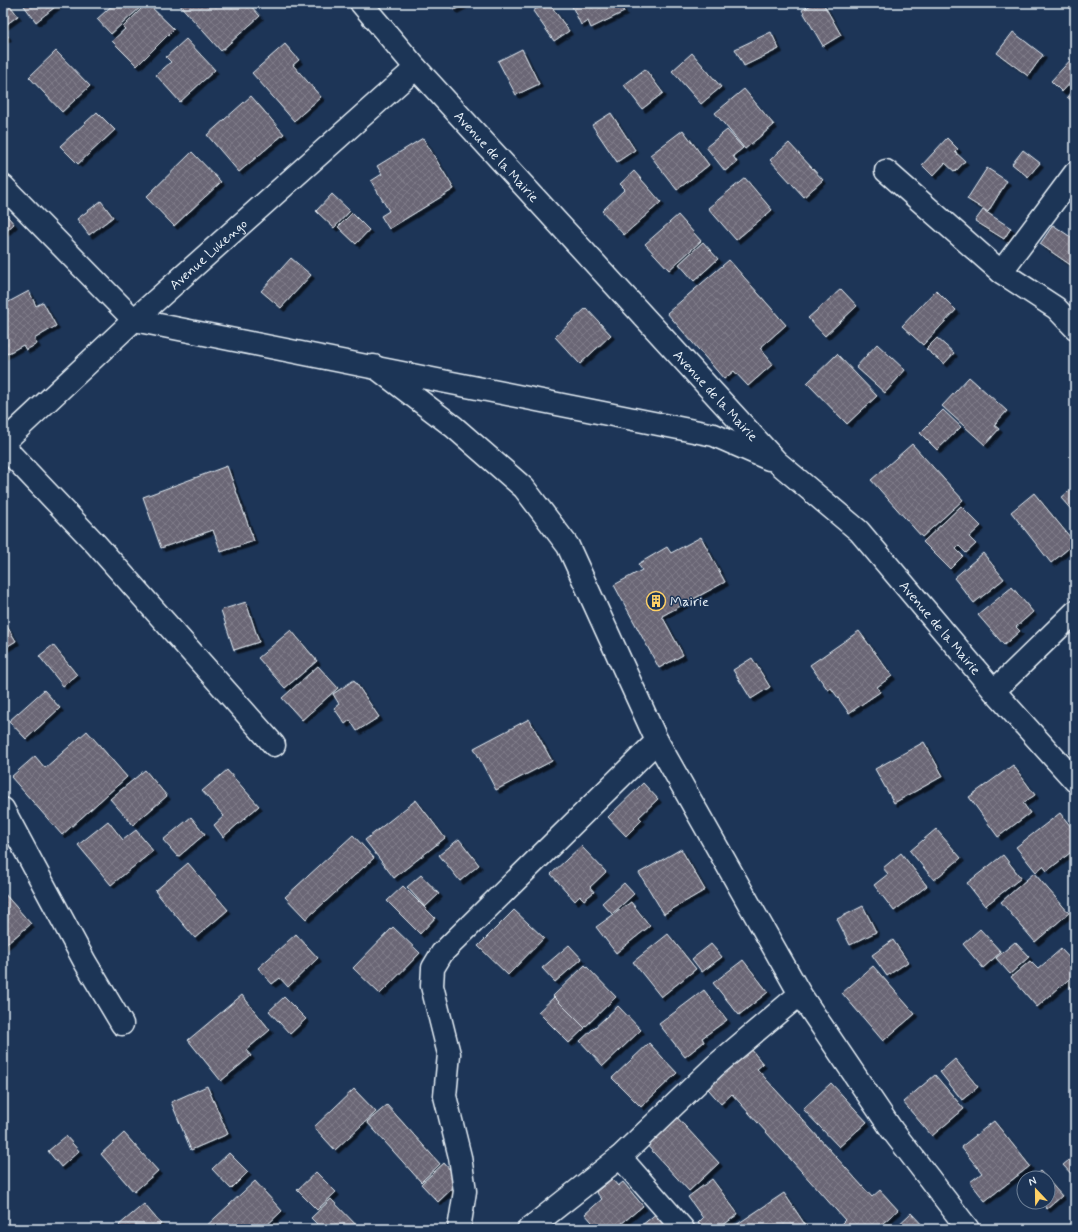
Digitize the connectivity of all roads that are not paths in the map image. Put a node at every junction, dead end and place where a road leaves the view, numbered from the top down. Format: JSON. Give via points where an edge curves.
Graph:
{"nodes":[{"id":1,"x":361,"y":3,"type":"edge"},
{"id":2,"x":416,"y":68,"type":"junction"},
{"id":3,"x":886,"y":171,"type":"dead end"},
{"id":4,"x":1075,"y":173,"type":"edge"},
{"id":5,"x":3,"y":186,"type":"edge"},
{"id":6,"x":1001,"y":272,"type":"junction"},
{"id":7,"x":134,"y":320,"type":"junction"},
{"id":8,"x":1075,"y":328,"type":"edge"},
{"id":9,"x":374,"y":366,"type":"junction"},
{"id":10,"x":3,"y":443,"type":"edge"},
{"id":11,"x":3,"y":446,"type":"edge"},
{"id":12,"x":777,"y":462,"type":"junction"},
{"id":13,"x":1075,"y":612,"type":"edge"},
{"id":14,"x":994,"y":691,"type":"junction"},
{"id":15,"x":657,"y":741,"type":"junction"},
{"id":16,"x":274,"y":745,"type":"dead end"},
{"id":17,"x":1075,"y":782,"type":"edge"},
{"id":18,"x":3,"y":809,"type":"edge"},
{"id":19,"x":800,"y":994,"type":"junction"},
{"id":20,"x":122,"y":1024,"type":"dead end"},
{"id":21,"x":620,"y":1157,"type":"junction"},
{"id":22,"x":459,"y":1229,"type":"edge"},
{"id":23,"x":529,"y":1229,"type":"edge"},
{"id":24,"x":683,"y":1229,"type":"edge"},
{"id":25,"x":968,"y":1229,"type":"edge"}],
"edges":[{"from":1,"to":2,"type":"street","name":"Avenue de la Mairie"},
{"from":2,"to":7,"type":"street","name":"Avenue Lukengo"},
{"from":2,"to":12,"type":"street","name":"Avenue de la Mairie"},
{"from":3,"to":6,"type":"street"},
{"from":4,"to":6,"type":"street"},
{"from":5,"to":7,"type":"street"},
{"from":6,"to":8,"type":"street","via":[[1056,308]]},
{"from":7,"to":9,"type":"street"},
{"from":7,"to":10,"type":"street","name":"Avenue Lukengo"},
{"from":9,"to":12,"type":"street","via":[[714,435]]},
{"from":9,"to":15,"type":"street","via":[[454,427],[524,488],[568,546]]},
{"from":11,"to":16,"type":"street","via":[[95,543]]},
{"from":12,"to":14,"type":"street","name":"Avenue de la Mairie","via":[[859,531]]},
{"from":13,"to":14,"type":"street"},
{"from":14,"to":17,"type":"street","name":"Avenue de la Mairie"},
{"from":15,"to":19,"type":"street"},
{"from":15,"to":22,"type":"street","via":[[442,953],[433,968],[432,986],[449,1054],[445,1096],[460,1157],[465,1191]]},
{"from":18,"to":20,"type":"street"},
{"from":19,"to":21,"type":"street","via":[[715,1066]]},
{"from":19,"to":25,"type":"street","via":[[892,1130]]},
{"from":21,"to":23,"type":"street"},
{"from":21,"to":24,"type":"street"}]}
